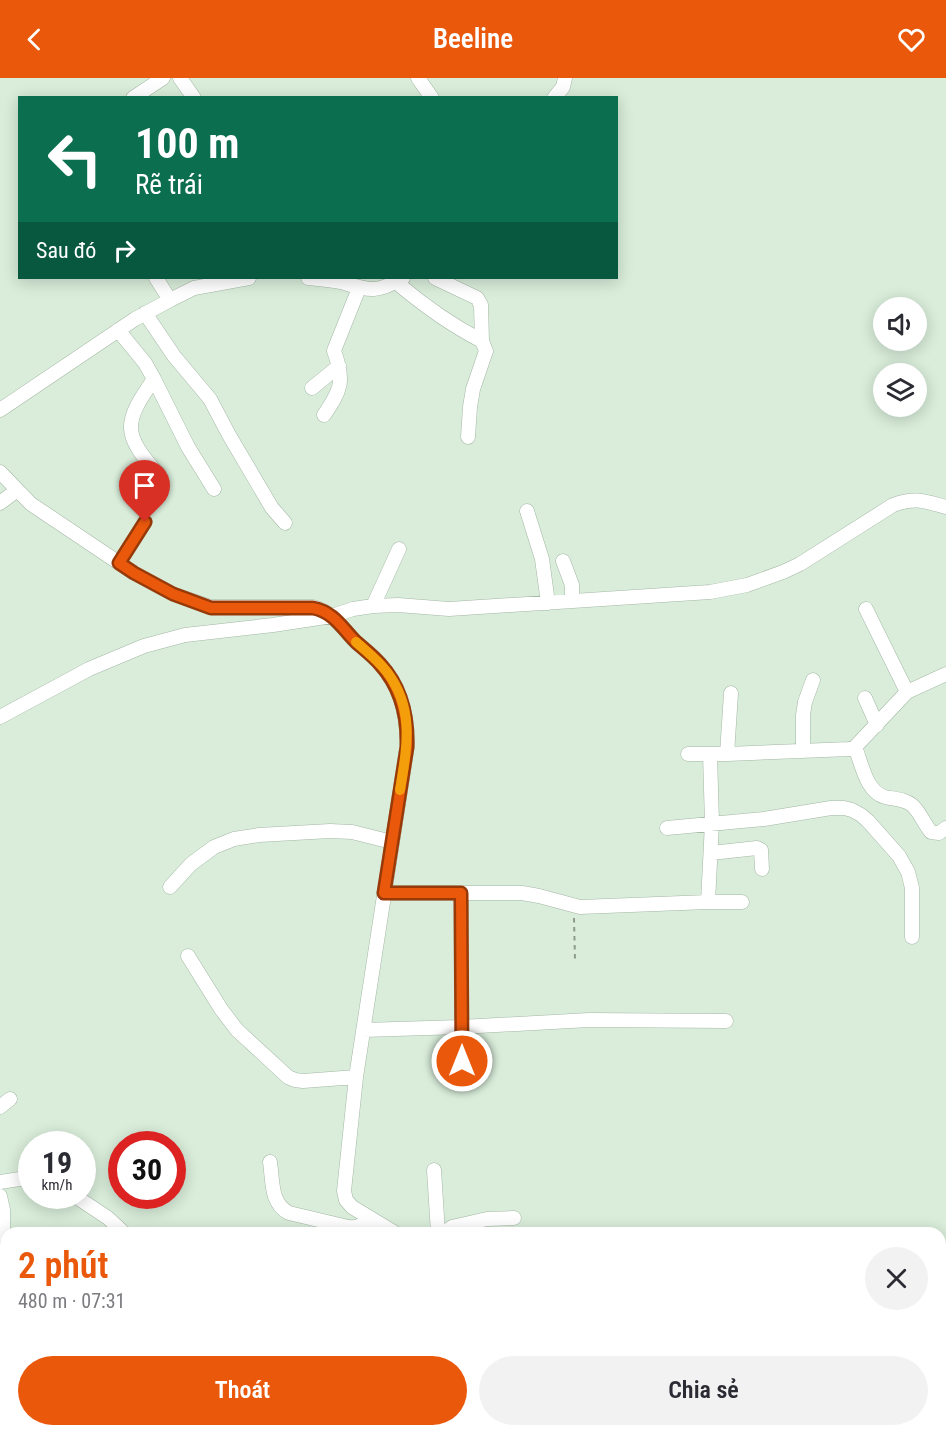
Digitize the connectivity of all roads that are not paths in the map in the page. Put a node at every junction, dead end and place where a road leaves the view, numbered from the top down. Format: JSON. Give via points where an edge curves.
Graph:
{"nodes":[{"id":1,"x":163,"y":78,"type":"edge"},
{"id":2,"x":180,"y":78,"type":"edge"},
{"id":3,"x":418,"y":78,"type":"edge"},
{"id":4,"x":565,"y":78,"type":"edge"},
{"id":5,"x":136,"y":96,"type":"edge"},
{"id":6,"x":193,"y":96,"type":"edge"},
{"id":7,"x":431,"y":96,"type":"edge"},
{"id":8,"x":556,"y":96,"type":"edge"},
{"id":9,"x":157,"y":279,"type":"edge"},
{"id":10,"x":244,"y":279,"type":"edge"},
{"id":11,"x":316,"y":279,"type":"edge"},
{"id":12,"x":437,"y":279,"type":"edge"},
{"id":13,"x":400,"y":280,"type":"edge"},
{"id":14,"x":359,"y":288,"type":"junction"},
{"id":15,"x":170,"y":300,"type":"junction"},
{"id":16,"x":145,"y":313,"type":"junction"},
{"id":17,"x":118,"y":330,"type":"junction"},
{"id":18,"x":482,"y":341,"type":"junction"},
{"id":19,"x":339,"y":366,"type":"junction"},
{"id":20,"x":154,"y":379,"type":"junction"},
{"id":21,"x":312,"y":388,"type":"dead end"},
{"id":22,"x":0,"y":410,"type":"edge"},
{"id":23,"x":324,"y":415,"type":"dead end"},
{"id":24,"x":468,"y":437,"type":"dead end"},
{"id":25,"x":0,"y":472,"type":"edge"},
{"id":26,"x":159,"y":475,"type":"dead end"},
{"id":27,"x":213,"y":489,"type":"dead end"},
{"id":28,"x":17,"y":490,"type":"junction"},
{"id":29,"x":0,"y":503,"type":"edge"},
{"id":30,"x":946,"y":507,"type":"edge"},
{"id":31,"x":527,"y":511,"type":"dead end"},
{"id":32,"x":145,"y":522,"type":"dead end"},
{"id":33,"x":285,"y":523,"type":"dead end"},
{"id":34,"x":399,"y":549,"type":"dead end"},
{"id":35,"x":563,"y":561,"type":"dead end"},
{"id":36,"x":119,"y":563,"type":"junction"},
{"id":37,"x":572,"y":601,"type":"junction"},
{"id":38,"x":548,"y":603,"type":"junction"},
{"id":39,"x":373,"y":606,"type":"junction"},
{"id":40,"x":866,"y":609,"type":"dead end"},
{"id":41,"x":332,"y":616,"type":"junction"},
{"id":42,"x":946,"y":674,"type":"edge"},
{"id":43,"x":813,"y":680,"type":"dead end"},
{"id":44,"x":907,"y":692,"type":"junction"},
{"id":45,"x":731,"y":693,"type":"dead end"},
{"id":46,"x":865,"y":698,"type":"dead end"},
{"id":47,"x":0,"y":717,"type":"edge"},
{"id":48,"x":877,"y":725,"type":"junction"},
{"id":49,"x":855,"y":747,"type":"junction"},
{"id":50,"x":802,"y":752,"type":"junction"},
{"id":51,"x":688,"y":753,"type":"dead end"},
{"id":52,"x":710,"y":754,"type":"junction"},
{"id":53,"x":727,"y":754,"type":"junction"},
{"id":54,"x":712,"y":823,"type":"junction"},
{"id":55,"x":666,"y":828,"type":"dead end"},
{"id":56,"x":946,"y":828,"type":"edge"},
{"id":57,"x":392,"y":842,"type":"junction"},
{"id":58,"x":711,"y":853,"type":"junction"},
{"id":59,"x":762,"y":869,"type":"dead end"},
{"id":60,"x":170,"y":887,"type":"dead end"},
{"id":61,"x":384,"y":893,"type":"junction"},
{"id":62,"x":461,"y":893,"type":"junction"},
{"id":63,"x":708,"y":902,"type":"junction"},
{"id":64,"x":742,"y":902,"type":"dead end"},
{"id":65,"x":912,"y":937,"type":"dead end"},
{"id":66,"x":188,"y":956,"type":"dead end"},
{"id":67,"x":726,"y":1021,"type":"dead end"},
{"id":68,"x":461,"y":1027,"type":"junction"},
{"id":69,"x":363,"y":1030,"type":"junction"},
{"id":70,"x":356,"y":1077,"type":"junction"},
{"id":71,"x":462,"y":1078,"type":"dead end"},
{"id":72,"x":270,"y":1162,"type":"dead end"},
{"id":73,"x":434,"y":1170,"type":"dead end"},
{"id":74,"x":18,"y":1179,"type":"edge"},
{"id":75,"x":0,"y":1182,"type":"edge"},
{"id":76,"x":0,"y":1196,"type":"edge"},
{"id":77,"x":94,"y":1209,"type":"edge"},
{"id":78,"x":369,"y":1218,"type":"junction"},
{"id":79,"x":514,"y":1218,"type":"dead end"},
{"id":80,"x":3,"y":1227,"type":"edge"},
{"id":81,"x":118,"y":1227,"type":"edge"},
{"id":82,"x":385,"y":1227,"type":"edge"},
{"id":83,"x":438,"y":1227,"type":"edge"},
{"id":84,"x":452,"y":1227,"type":"edge"}],
"edges":[{"from":1,"to":5,"type":"street"},
{"from":2,"to":6,"type":"street"},
{"from":3,"to":7,"type":"street"},
{"from":4,"to":8,"type":"street"},
{"from":9,"to":15,"type":"street"},
{"from":10,"to":15,"type":"street","via":[[194,288]]},
{"from":11,"to":14,"type":"street"},
{"from":12,"to":18,"type":"street","via":[[477,298],[481,304]]},
{"from":13,"to":14,"type":"street","via":[[371,290]]},
{"from":13,"to":18,"type":"street","via":[[434,312]]},
{"from":14,"to":19,"type":"street","via":[[334,351]]},
{"from":15,"to":16,"type":"street"},
{"from":16,"to":17,"type":"street"},
{"from":16,"to":33,"type":"street","via":[[210,399],[272,508]]},
{"from":17,"to":20,"type":"street"},
{"from":17,"to":22,"type":"street"},
{"from":18,"to":24,"type":"street","via":[[486,351],[473,390]]},
{"from":19,"to":21,"type":"street"},
{"from":19,"to":23,"type":"street","via":[[339,388]]},
{"from":20,"to":26,"type":"street","via":[[136,405],[131,432],[135,446]]},
{"from":20,"to":27,"type":"street"},
{"from":25,"to":28,"type":"street"},
{"from":28,"to":29,"type":"street"},
{"from":28,"to":36,"type":"street"},
{"from":30,"to":37,"type":"street","via":[[916,499],[893,505],[800,564],[747,585],[710,592]]},
{"from":31,"to":38,"type":"street","via":[[542,559]]},
{"from":32,"to":36,"type":"street"},
{"from":34,"to":39,"type":"street"},
{"from":35,"to":37,"type":"street","via":[[572,585]]},
{"from":36,"to":41,"type":"street","via":[[173,594],[211,608],[313,608]]},
{"from":37,"to":38,"type":"street"},
{"from":38,"to":39,"type":"street","via":[[448,609]]},
{"from":39,"to":41,"type":"street"},
{"from":40,"to":44,"type":"street"},
{"from":41,"to":47,"type":"street","via":[[185,634],[144,646],[89,669]]},
{"from":41,"to":57,"type":"street","via":[[387,672],[404,710],[407,747]]},
{"from":42,"to":44,"type":"street"},
{"from":43,"to":50,"type":"street","via":[[803,715]]},
{"from":44,"to":48,"type":"street"},
{"from":45,"to":53,"type":"street"},
{"from":46,"to":48,"type":"street"},
{"from":48,"to":49,"type":"street"},
{"from":49,"to":50,"type":"street"},
{"from":49,"to":56,"type":"street","via":[[874,791],[910,803],[931,832],[939,833]]},
{"from":50,"to":53,"type":"street"},
{"from":51,"to":52,"type":"street"},
{"from":52,"to":53,"type":"street"},
{"from":52,"to":54,"type":"street"},
{"from":54,"to":55,"type":"street"},
{"from":54,"to":58,"type":"street"},
{"from":54,"to":65,"type":"street","via":[[831,808],[861,815],[899,856],[908,872],[912,888]]},
{"from":57,"to":60,"type":"street","via":[[330,831],[234,839],[190,864]]},
{"from":57,"to":61,"type":"street"},
{"from":58,"to":59,"type":"street","via":[[757,848],[761,850]]},
{"from":58,"to":63,"type":"street"},
{"from":61,"to":62,"type":"street"},
{"from":61,"to":69,"type":"street"},
{"from":62,"to":63,"type":"street","via":[[522,893],[573,906]]},
{"from":62,"to":68,"type":"street"},
{"from":63,"to":64,"type":"street"},
{"from":66,"to":70,"type":"street","via":[[237,1030],[288,1077],[303,1081]]},
{"from":67,"to":68,"type":"street","via":[[589,1020]]},
{"from":68,"to":69,"type":"street"},
{"from":68,"to":71,"type":"street"},
{"from":69,"to":70,"type":"street"},
{"from":70,"to":78,"type":"street","via":[[344,1191],[348,1204]]},
{"from":72,"to":78,"type":"street","via":[[275,1197],[289,1213],[348,1227],[362,1225]]},
{"from":73,"to":83,"type":"street"},
{"from":74,"to":75,"type":"street"},
{"from":76,"to":80,"type":"street"},
{"from":77,"to":81,"type":"street"},
{"from":78,"to":82,"type":"street"},
{"from":79,"to":84,"type":"street"}]}
